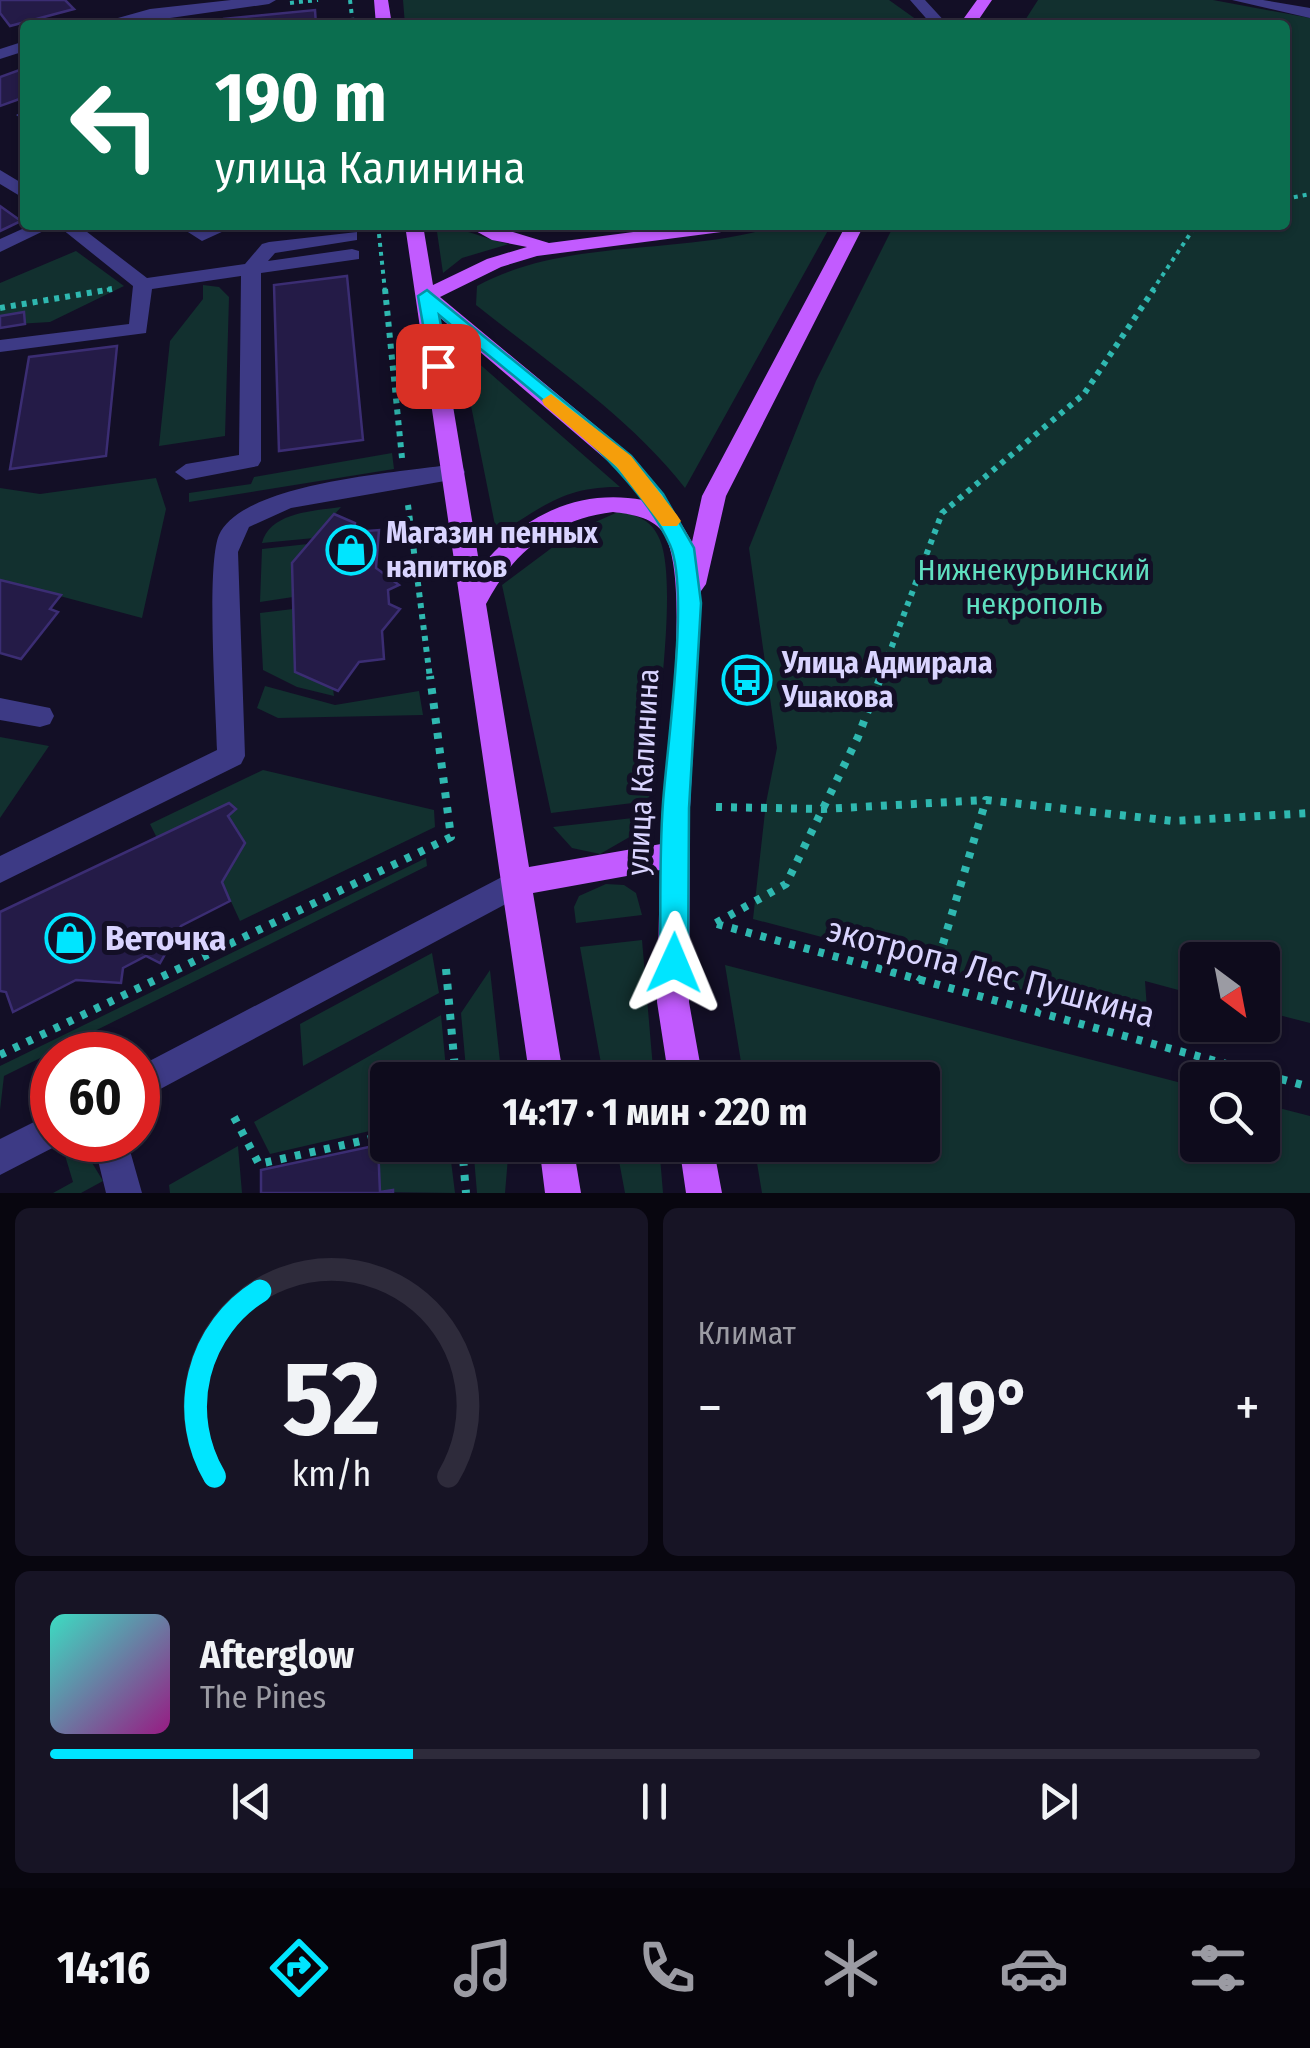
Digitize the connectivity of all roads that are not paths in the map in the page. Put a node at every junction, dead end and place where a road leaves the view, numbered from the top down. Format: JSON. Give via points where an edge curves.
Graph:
{"nodes":[{"id":1,"x":112,"y":0,"type":"edge"},
{"id":2,"x":270,"y":0,"type":"edge"},
{"id":3,"x":1239,"y":0,"type":"edge"},
{"id":4,"x":916,"y":1,"type":"edge"},
{"id":5,"x":210,"y":4,"type":"edge"},
{"id":6,"x":1310,"y":13,"type":"edge"},
{"id":7,"x":129,"y":19,"type":"junction"},
{"id":8,"x":124,"y":20,"type":"edge"},
{"id":9,"x":935,"y":20,"type":"edge"},
{"id":10,"x":36,"y":230,"type":"edge"},
{"id":11,"x":78,"y":230,"type":"edge"},
{"id":12,"x":415,"y":230,"type":"edge"},
{"id":13,"x":488,"y":230,"type":"edge"},
{"id":14,"x":689,"y":230,"type":"edge"},
{"id":15,"x":851,"y":230,"type":"edge"},
{"id":16,"x":351,"y":245,"type":"dead end"},
{"id":17,"x":0,"y":246,"type":"edge"},
{"id":18,"x":564,"y":246,"type":"junction"},
{"id":19,"x":251,"y":269,"type":"junction"},
{"id":20,"x":144,"y":284,"type":"junction"},
{"id":21,"x":427,"y":296,"type":"junction"},
{"id":22,"x":0,"y":346,"type":"edge"},
{"id":23,"x":186,"y":472,"type":"dead end"},
{"id":24,"x":454,"y":472,"type":"junction"},
{"id":25,"x":675,"y":529,"type":"junction"},
{"id":26,"x":474,"y":602,"type":"junction"},
{"id":27,"x":690,"y":603,"type":"junction"},
{"id":28,"x":0,"y":709,"type":"edge"},
{"id":29,"x":40,"y":716,"type":"dead end"},
{"id":30,"x":674,"y":855,"type":"junction"},
{"id":31,"x":0,"y":870,"type":"edge"},
{"id":32,"x":516,"y":882,"type":"junction"},
{"id":33,"x":544,"y":1062,"type":"edge"},
{"id":34,"x":683,"y":1062,"type":"edge"},
{"id":35,"x":160,"y":1073,"type":"edge"},
{"id":36,"x":30,"y":1142,"type":"edge"},
{"id":37,"x":0,"y":1158,"type":"edge"},
{"id":38,"x":116,"y":1162,"type":"edge"},
{"id":39,"x":558,"y":1162,"type":"edge"},
{"id":40,"x":699,"y":1162,"type":"edge"},
{"id":41,"x":124,"y":1193,"type":"edge"},
{"id":42,"x":563,"y":1193,"type":"edge"},
{"id":43,"x":704,"y":1193,"type":"edge"}],
"edges":[{"from":1,"to":7,"type":"street"},
{"from":2,"to":5,"type":"street"},
{"from":3,"to":6,"type":"street"},
{"from":4,"to":9,"type":"street"},
{"from":5,"to":7,"type":"street"},
{"from":7,"to":8,"type":"street"},
{"from":10,"to":17,"type":"street"},
{"from":11,"to":20,"type":"street"},
{"from":12,"to":21,"type":"main road"},
{"from":13,"to":18,"type":"main road"},
{"from":14,"to":18,"type":"main road"},
{"from":15,"to":27,"type":"main road","via":[[714,496]]},
{"from":16,"to":19,"type":"street"},
{"from":18,"to":21,"type":"main road","via":[[513,256]]},
{"from":19,"to":20,"type":"street"},
{"from":19,"to":23,"type":"street","via":[[250,461]]},
{"from":20,"to":22,"type":"street","via":[[138,330]]},
{"from":21,"to":24,"type":"main road"},
{"from":21,"to":25,"type":"main road","name":"улица Калинина","via":[[624,462]]},
{"from":24,"to":26,"type":"main road"},
{"from":24,"to":31,"type":"street","via":[[266,507],[236,526],[226,552],[231,756]]},
{"from":25,"to":26,"type":"main road","via":[[633,505],[577,509],[498,558]]},
{"from":25,"to":27,"type":"main road","name":"улица Калинина"},
{"from":26,"to":32,"type":"main road"},
{"from":27,"to":30,"type":"main road","name":"улица Калинина"},
{"from":28,"to":29,"type":"street"},
{"from":30,"to":32,"type":"main road"},
{"from":30,"to":34,"type":"main road","name":"улица Калинина","via":[[673,1002]]},
{"from":32,"to":33,"type":"main road"},
{"from":32,"to":35,"type":"street"},
{"from":36,"to":37,"type":"street"},
{"from":38,"to":41,"type":"street"},
{"from":39,"to":42,"type":"main road"},
{"from":40,"to":43,"type":"main road"}]}
